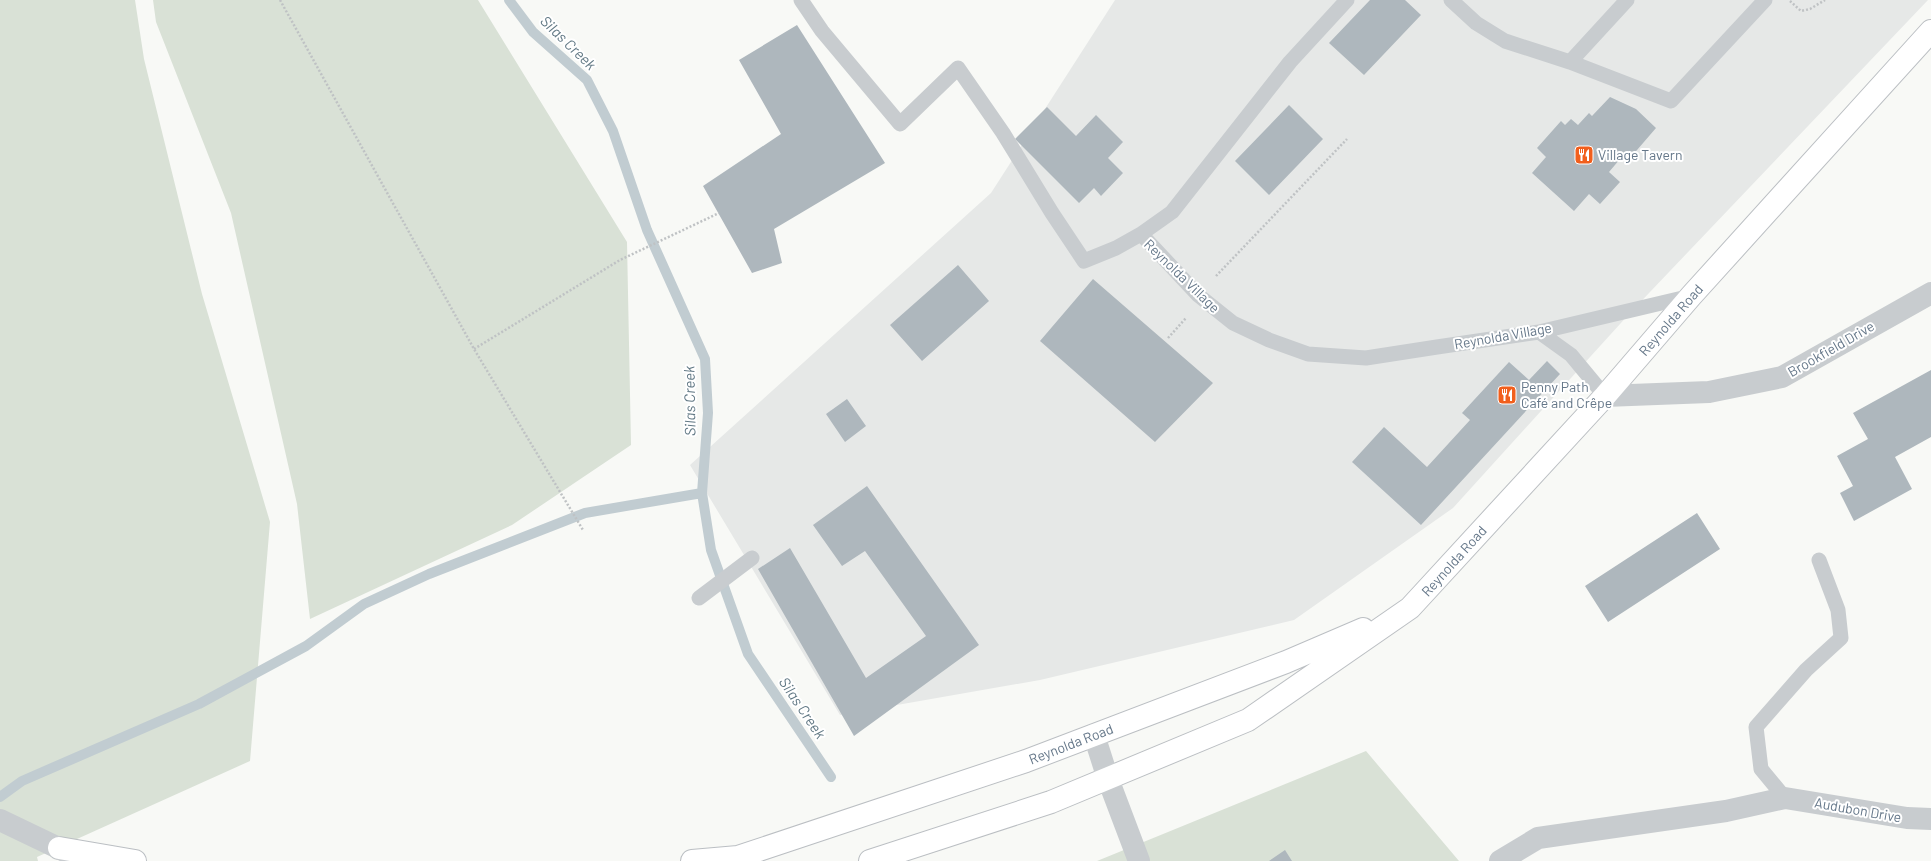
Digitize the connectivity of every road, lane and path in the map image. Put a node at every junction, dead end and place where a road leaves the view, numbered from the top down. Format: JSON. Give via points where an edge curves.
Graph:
{"nodes":[{"id":1,"x":280,"y":0,"type":"edge"},
{"id":2,"x":802,"y":0,"type":"edge"},
{"id":3,"x":1347,"y":0,"type":"edge"},
{"id":4,"x":1451,"y":0,"type":"edge"},
{"id":5,"x":1627,"y":0,"type":"edge"},
{"id":6,"x":1765,"y":0,"type":"edge"},
{"id":7,"x":1788,"y":0,"type":"edge"},
{"id":8,"x":1825,"y":0,"type":"edge"},
{"id":9,"x":1931,"y":31,"type":"edge"},
{"id":10,"x":1570,"y":62,"type":"junction"},
{"id":11,"x":1347,"y":139,"type":"dead end"},
{"id":12,"x":719,"y":213,"type":"dead end"},
{"id":13,"x":1140,"y":234,"type":"junction"},
{"id":14,"x":1216,"y":276,"type":"dead end"},
{"id":15,"x":1931,"y":293,"type":"edge"},
{"id":16,"x":1691,"y":296,"type":"junction"},
{"id":17,"x":1539,"y":332,"type":"junction"},
{"id":18,"x":474,"y":349,"type":"junction"},
{"id":19,"x":1605,"y":396,"type":"junction"},
{"id":20,"x":583,"y":530,"type":"dead end"},
{"id":21,"x":752,"y":558,"type":"dead end"},
{"id":22,"x":1819,"y":560,"type":"dead end"},
{"id":23,"x":699,"y":598,"type":"dead end"},
{"id":24,"x":1410,"y":608,"type":"junction"},
{"id":25,"x":1094,"y":735,"type":"junction"},
{"id":26,"x":1108,"y":779,"type":"junction"},
{"id":27,"x":1785,"y":798,"type":"junction"},
{"id":28,"x":0,"y":820,"type":"edge"},
{"id":29,"x":1931,"y":820,"type":"edge"},
{"id":30,"x":58,"y":848,"type":"junction"},
{"id":31,"x":732,"y":859,"type":"edge"},
{"id":32,"x":86,"y":861,"type":"edge"},
{"id":33,"x":135,"y":861,"type":"edge"},
{"id":34,"x":692,"y":861,"type":"edge"},
{"id":35,"x":870,"y":861,"type":"edge"},
{"id":36,"x":1138,"y":861,"type":"edge"},
{"id":37,"x":1500,"y":861,"type":"edge"}],
"edges":[{"from":1,"to":18,"type":"path"},
{"from":2,"to":13,"type":"lane","via":[[822,31],[900,124],[958,68],[1003,133],[1084,261],[1116,248]]},
{"from":3,"to":13,"type":"lane","name":"Reynolda Village","via":[[1290,62],[1172,212]]},
{"from":4,"to":10,"type":"lane","via":[[1476,23],[1505,41]]},
{"from":5,"to":10,"type":"lane"},
{"from":6,"to":10,"type":"lane","via":[[1671,101]]},
{"from":7,"to":8,"type":"path","via":[[1801,11]]},
{"from":9,"to":16,"type":"main road","name":"Reynolda Road"},
{"from":11,"to":14,"type":"path"},
{"from":12,"to":18,"type":"path","via":[[620,260]]},
{"from":13,"to":17,"type":"lane","name":"Reynolda Village","via":[[1198,295],[1232,323],[1308,354],[1366,358]]},
{"from":15,"to":19,"type":"street","name":"Brookfield Drive","via":[[1782,377],[1709,392]]},
{"from":16,"to":17,"type":"lane","name":"Reynolda Village"},
{"from":16,"to":19,"type":"main road","name":"Reynolda Road"},
{"from":17,"to":19,"type":"lane","via":[[1571,355]]},
{"from":18,"to":20,"type":"path"},
{"from":19,"to":24,"type":"main road","name":"Reynolda Road"},
{"from":21,"to":23,"type":"lane"},
{"from":22,"to":27,"type":"lane","via":[[1838,610],[1840,638],[1806,670],[1756,727],[1761,769]]},
{"from":24,"to":25,"type":"main road","name":"Reynolda Road","via":[[1286,662]]},
{"from":24,"to":26,"type":"main road","name":"Reynolda Road","via":[[1248,720]]},
{"from":25,"to":26,"type":"street"},
{"from":25,"to":31,"type":"main road","name":"Reynolda Road","via":[[1026,761]]},
{"from":26,"to":35,"type":"main road","name":"Reynolda Road","via":[[1051,802]]},
{"from":26,"to":36,"type":"street"},
{"from":27,"to":29,"type":"street","name":"Audubon Drive"},
{"from":27,"to":37,"type":"street","via":[[1726,811],[1538,838]]},
{"from":28,"to":30,"type":"street"},
{"from":30,"to":32,"type":"street"},
{"from":30,"to":33,"type":"main road"},
{"from":31,"to":34,"type":"main road","name":"Reynolda Road"}]}
